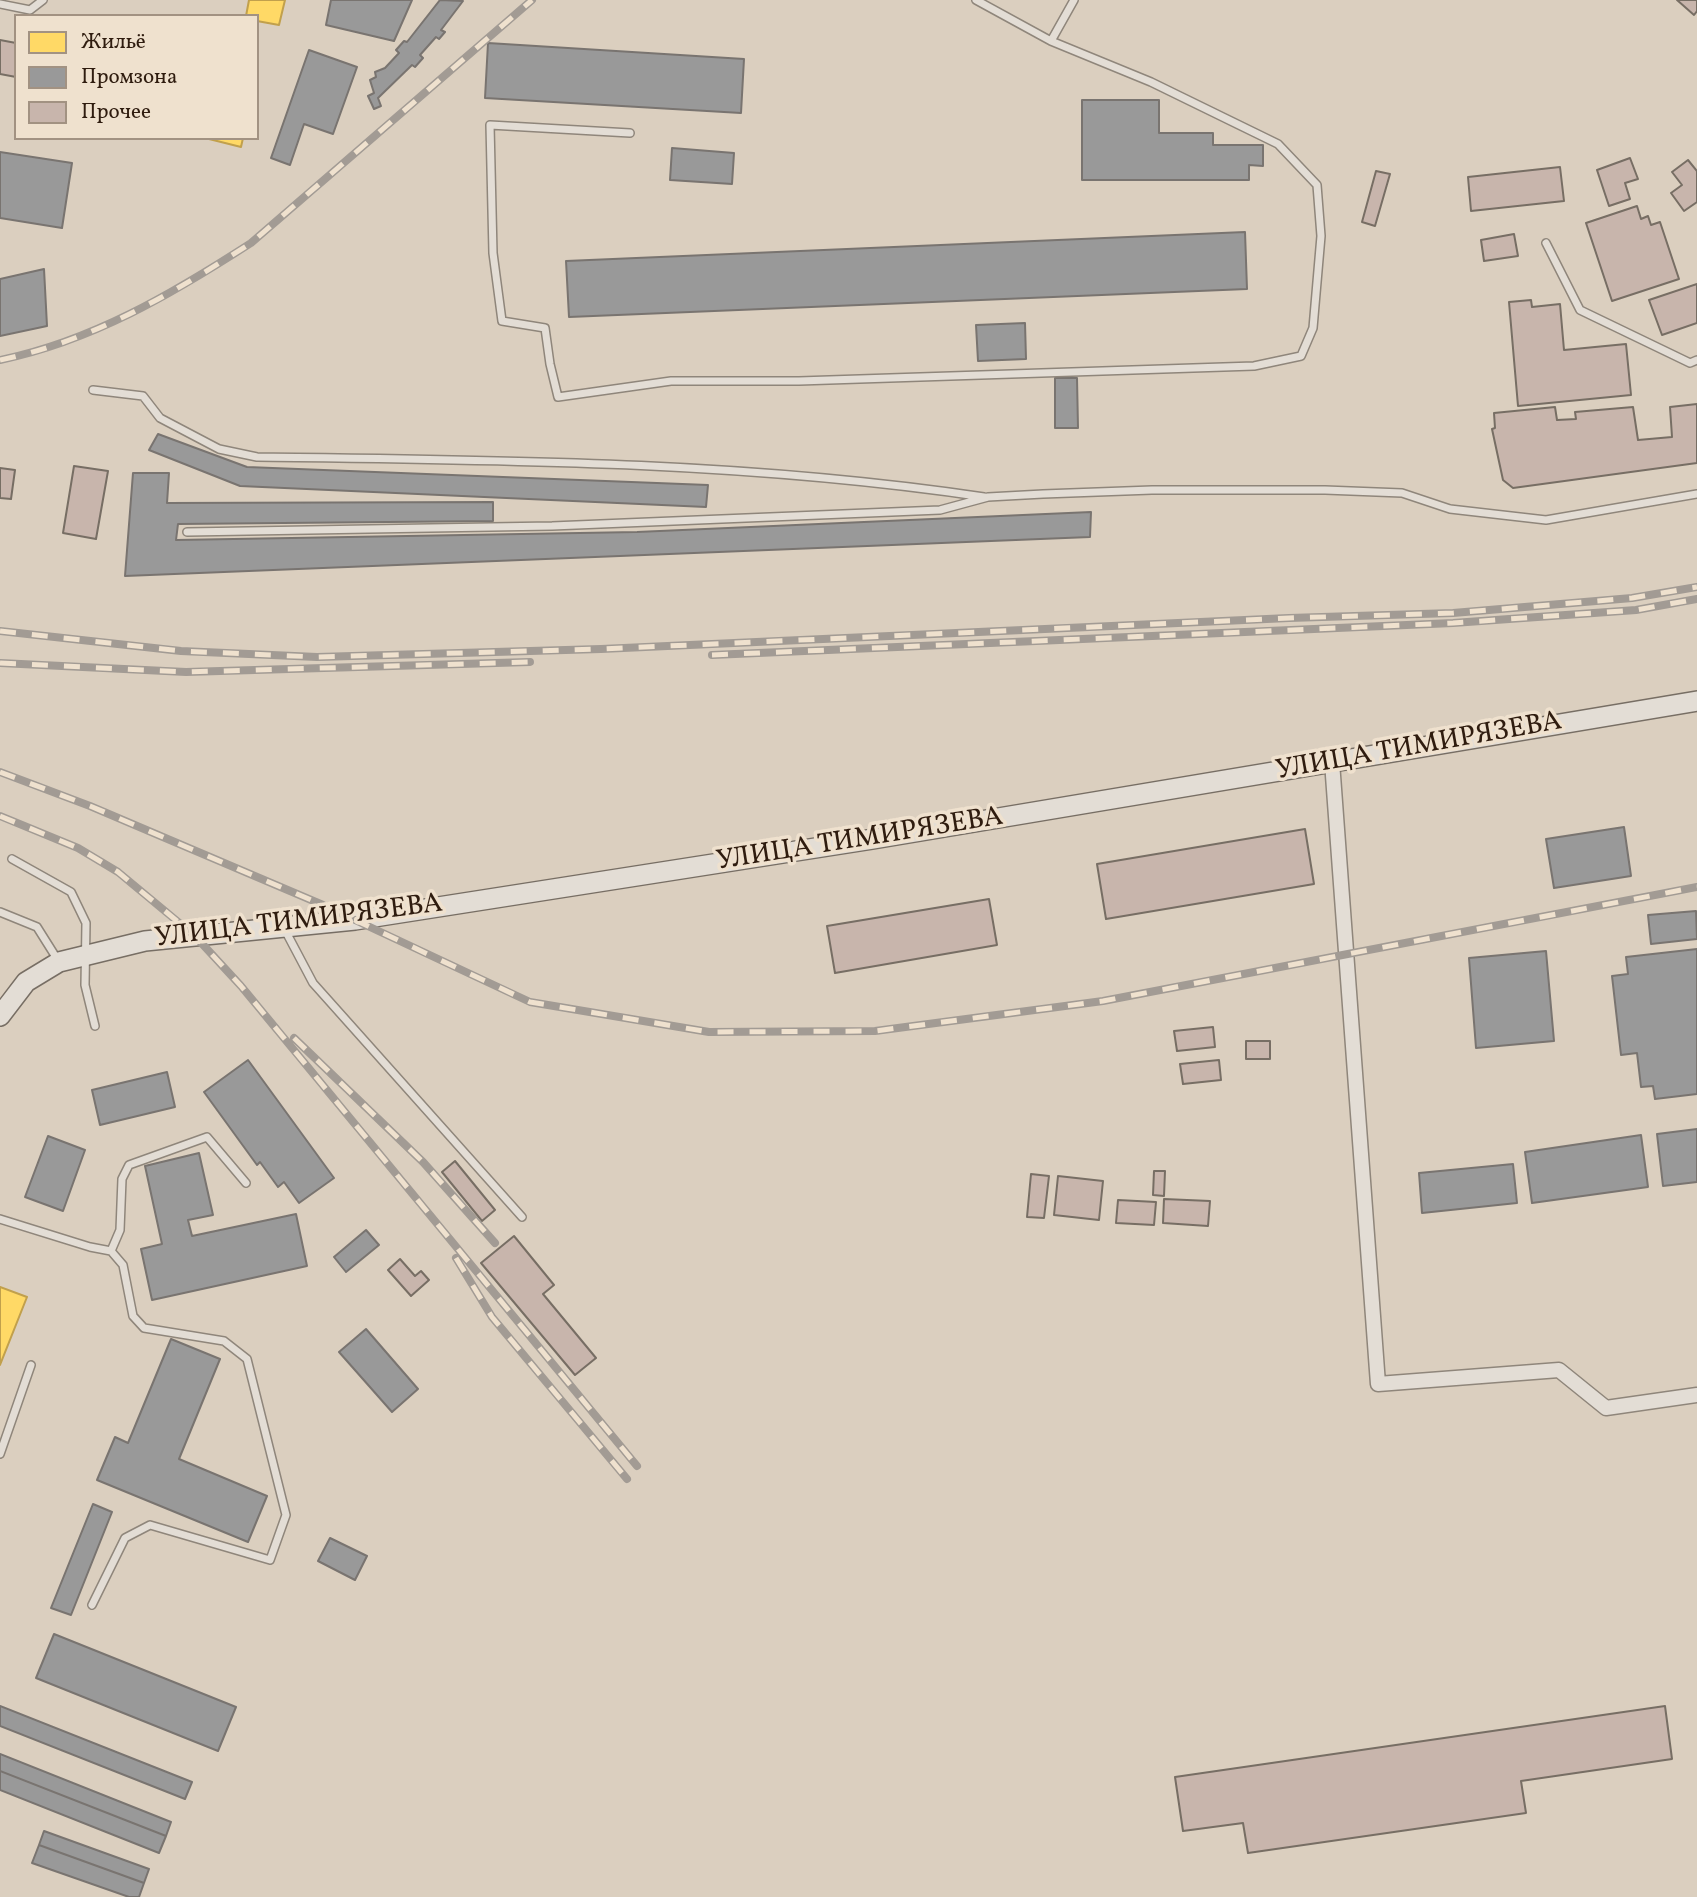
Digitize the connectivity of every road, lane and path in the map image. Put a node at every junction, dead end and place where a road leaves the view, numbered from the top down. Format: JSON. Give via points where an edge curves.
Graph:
{"nodes":[{"id":1,"x":43,"y":0,"type":"edge"},
{"id":2,"x":976,"y":0,"type":"edge"},
{"id":3,"x":1074,"y":0,"type":"edge"},
{"id":4,"x":0,"y":4,"type":"edge"},
{"id":5,"x":1051,"y":41,"type":"junction"},
{"id":6,"x":630,"y":133,"type":"dead end"},
{"id":7,"x":1546,"y":243,"type":"dead end"},
{"id":8,"x":1697,"y":360,"type":"edge"},
{"id":9,"x":93,"y":390,"type":"dead end"},
{"id":10,"x":1697,"y":494,"type":"edge"},
{"id":11,"x":988,"y":498,"type":"junction"},
{"id":12,"x":187,"y":532,"type":"dead end"},
{"id":13,"x":1697,"y":701,"type":"edge"},
{"id":14,"x":1332,"y":762,"type":"junction"},
{"id":15,"x":12,"y":859,"type":"dead end"},
{"id":16,"x":0,"y":912,"type":"edge"},
{"id":17,"x":283,"y":927,"type":"junction"},
{"id":18,"x":85,"y":955,"type":"junction"},
{"id":19,"x":59,"y":962,"type":"junction"},
{"id":20,"x":0,"y":1016,"type":"edge"},
{"id":21,"x":95,"y":1026,"type":"dead end"},
{"id":22,"x":246,"y":1183,"type":"dead end"},
{"id":23,"x":522,"y":1217,"type":"dead end"},
{"id":24,"x":0,"y":1219,"type":"edge"},
{"id":25,"x":111,"y":1251,"type":"junction"},
{"id":26,"x":31,"y":1365,"type":"dead end"},
{"id":27,"x":1697,"y":1395,"type":"edge"},
{"id":28,"x":0,"y":1455,"type":"edge"},
{"id":29,"x":92,"y":1605,"type":"dead end"}],
"edges":[{"from":1,"to":4,"type":"lane","via":[[30,10]]},
{"from":2,"to":5,"type":"lane"},
{"from":3,"to":5,"type":"lane"},
{"from":5,"to":6,"type":"lane","via":[[1151,82],[1278,144],[1317,185],[1321,236],[1313,328],[1301,356],[1254,366],[671,381],[558,397],[545,328],[502,321],[493,253],[490,125]]},
{"from":7,"to":8,"type":"lane","via":[[1580,310],[1690,363]]},
{"from":9,"to":11,"type":"lane","via":[[143,396],[160,418],[219,449],[257,457],[500,460],[776,473],[900,484]]},
{"from":10,"to":11,"type":"lane","via":[[1546,520],[1450,509],[1389,492],[1152,490]]},
{"from":11,"to":12,"type":"lane","via":[[940,510],[552,526]]},
{"from":13,"to":14,"type":"main road","name":"УЛИЦА ТИМИРЯЗЕВА"},
{"from":14,"to":17,"type":"main road","name":"УЛИЦА ТИМИРЯЗЕВА","via":[[846,844],[355,920]]},
{"from":14,"to":27,"type":"street","via":[[1378,1384],[1559,1370],[1606,1408]]},
{"from":15,"to":18,"type":"lane","via":[[71,892],[86,923]]},
{"from":16,"to":19,"type":"lane","via":[[37,927]]},
{"from":17,"to":18,"type":"main road","name":"УЛИЦА ТИМИРЯЗЕВА","via":[[145,942]]},
{"from":17,"to":23,"type":"lane","via":[[313,983]]},
{"from":18,"to":19,"type":"main road","name":"УЛИЦА ТИМИРЯЗЕВА"},
{"from":18,"to":21,"type":"lane","via":[[85,985]]},
{"from":19,"to":20,"type":"main road","name":"УЛИЦА ТИМИРЯЗЕВА","via":[[26,982]]},
{"from":22,"to":25,"type":"lane","via":[[207,1137],[128,1165],[122,1179],[120,1230]]},
{"from":24,"to":25,"type":"lane"},
{"from":25,"to":29,"type":"lane","via":[[123,1265],[133,1316],[144,1328],[224,1341],[247,1359],[286,1515],[270,1560],[150,1525],[125,1538]]},
{"from":26,"to":28,"type":"lane"}]}
